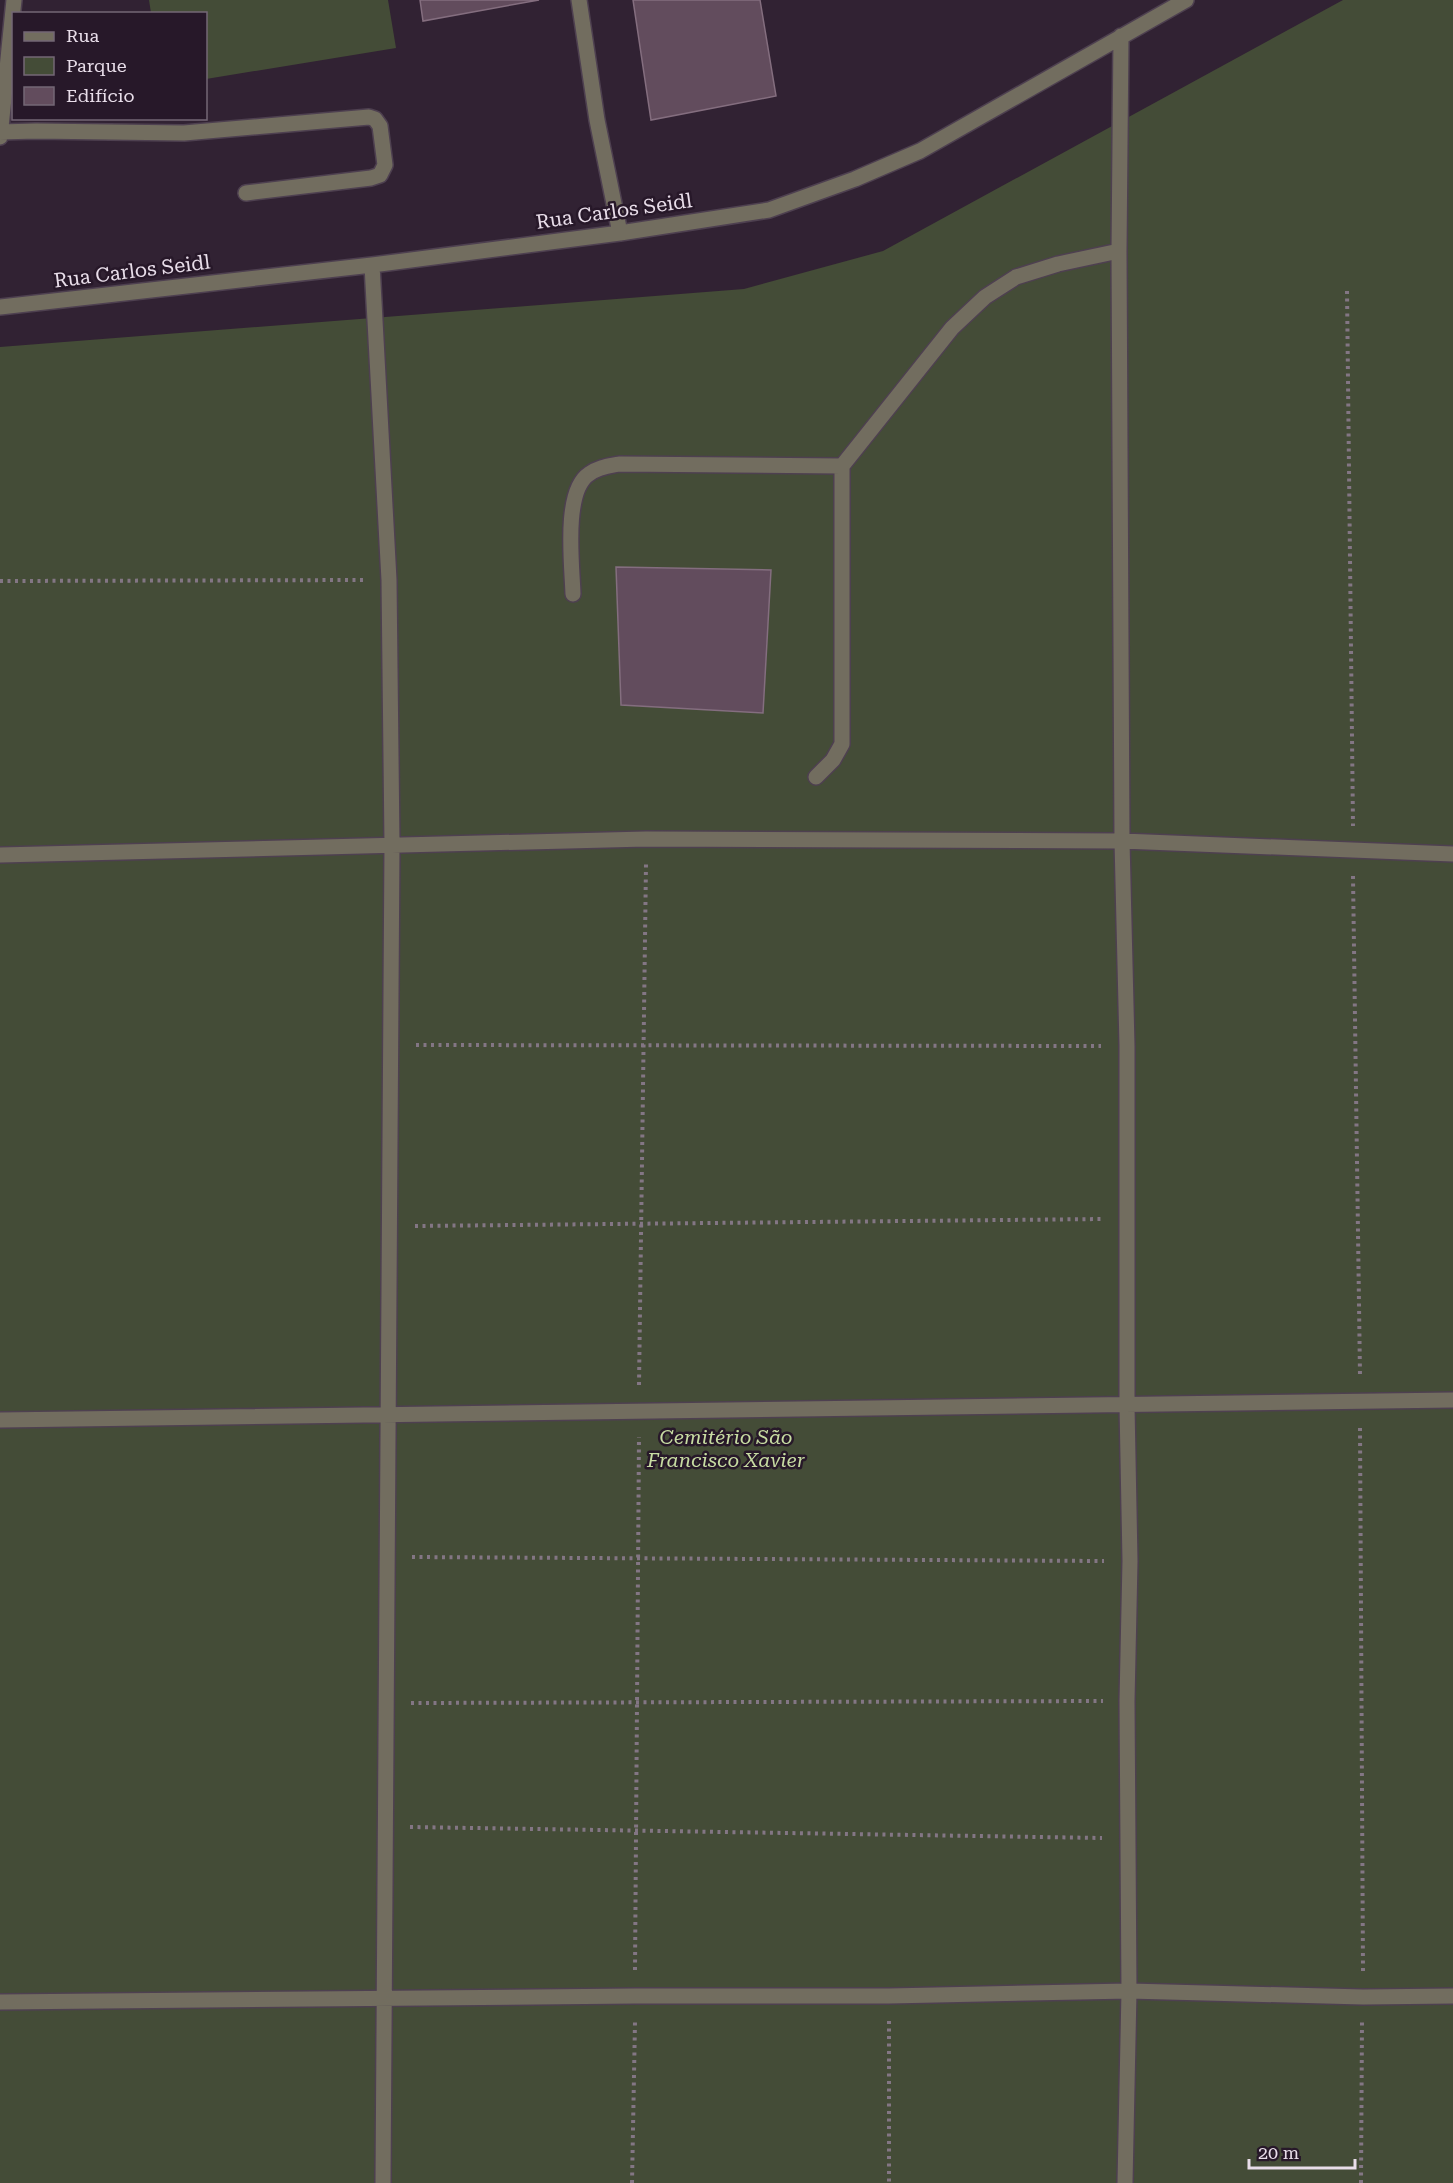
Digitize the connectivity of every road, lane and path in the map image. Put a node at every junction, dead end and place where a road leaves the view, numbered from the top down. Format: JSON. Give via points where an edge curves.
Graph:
{"nodes":[{"id":1,"x":579,"y":0,"type":"edge"},
{"id":2,"x":1186,"y":0,"type":"edge"},
{"id":3,"x":12,"y":19,"type":"edge"},
{"id":4,"x":1121,"y":36,"type":"junction"},
{"id":5,"x":0,"y":132,"type":"edge"},
{"id":6,"x":0,"y":137,"type":"edge"},
{"id":7,"x":246,"y":193,"type":"dead end"},
{"id":8,"x":620,"y":233,"type":"junction"},
{"id":9,"x":1119,"y":251,"type":"junction"},
{"id":10,"x":372,"y":265,"type":"junction"},
{"id":11,"x":1347,"y":291,"type":"dead end"},
{"id":12,"x":0,"y":307,"type":"edge"},
{"id":13,"x":842,"y":466,"type":"junction"},
{"id":14,"x":389,"y":580,"type":"junction"},
{"id":15,"x":0,"y":581,"type":"edge"},
{"id":16,"x":573,"y":594,"type":"dead end"},
{"id":17,"x":816,"y":777,"type":"dead end"},
{"id":18,"x":646,"y":839,"type":"junction"},
{"id":19,"x":1122,"y":842,"type":"junction"},
{"id":20,"x":392,"y":844,"type":"junction"},
{"id":21,"x":1353,"y":852,"type":"junction"},
{"id":22,"x":1453,"y":854,"type":"edge"},
{"id":23,"x":0,"y":855,"type":"edge"},
{"id":24,"x":391,"y":1045,"type":"junction"},
{"id":25,"x":644,"y":1045,"type":"junction"},
{"id":26,"x":1127,"y":1046,"type":"junction"},
{"id":27,"x":1127,"y":1219,"type":"junction"},
{"id":28,"x":642,"y":1224,"type":"junction"},
{"id":29,"x":390,"y":1226,"type":"junction"},
{"id":30,"x":1453,"y":1400,"type":"edge"},
{"id":31,"x":1360,"y":1402,"type":"junction"},
{"id":32,"x":1127,"y":1406,"type":"junction"},
{"id":33,"x":639,"y":1412,"type":"junction"},
{"id":34,"x":388,"y":1416,"type":"junction"},
{"id":35,"x":0,"y":1420,"type":"edge"},
{"id":36,"x":387,"y":1556,"type":"junction"},
{"id":37,"x":638,"y":1559,"type":"junction"},
{"id":38,"x":1130,"y":1561,"type":"junction"},
{"id":39,"x":1127,"y":1701,"type":"junction"},
{"id":40,"x":637,"y":1702,"type":"junction"},
{"id":41,"x":387,"y":1703,"type":"junction"},
{"id":42,"x":386,"y":1826,"type":"junction"},
{"id":43,"x":636,"y":1830,"type":"junction"},
{"id":44,"x":1128,"y":1838,"type":"junction"},
{"id":45,"x":1129,"y":1991,"type":"junction"},
{"id":46,"x":635,"y":1996,"type":"junction"},
{"id":47,"x":889,"y":1996,"type":"junction"},
{"id":48,"x":1453,"y":1996,"type":"edge"},
{"id":49,"x":1363,"y":1997,"type":"junction"},
{"id":50,"x":385,"y":1999,"type":"junction"},
{"id":51,"x":0,"y":2002,"type":"edge"},
{"id":52,"x":383,"y":2183,"type":"edge"},
{"id":53,"x":632,"y":2183,"type":"edge"},
{"id":54,"x":889,"y":2183,"type":"edge"},
{"id":55,"x":1125,"y":2183,"type":"edge"},
{"id":56,"x":1361,"y":2183,"type":"edge"}],
"edges":[{"from":1,"to":8,"type":"street","via":[[597,120]]},
{"from":2,"to":4,"type":"street","name":"Rua Carlos Seidl"},
{"from":3,"to":5,"type":"street"},
{"from":4,"to":8,"type":"street","name":"Rua Carlos Seidl","via":[[920,151],[855,179],[769,210]]},
{"from":4,"to":9,"type":"street"},
{"from":5,"to":6,"type":"street"},
{"from":5,"to":7,"type":"street","via":[[184,132],[369,117],[380,126],[384,165],[380,175]]},
{"from":8,"to":10,"type":"street","name":"Rua Carlos Seidl"},
{"from":9,"to":13,"type":"street","via":[[1016,277],[986,297],[952,328]]},
{"from":9,"to":19,"type":"street"},
{"from":10,"to":12,"type":"street","name":"Rua Carlos Seidl"},
{"from":10,"to":14,"type":"street"},
{"from":11,"to":21,"type":"path"},
{"from":13,"to":16,"type":"street","via":[[602,467],[578,485],[572,507]]},
{"from":13,"to":17,"type":"street","via":[[842,744]]},
{"from":14,"to":15,"type":"path"},
{"from":14,"to":20,"type":"street"},
{"from":18,"to":19,"type":"street"},
{"from":18,"to":20,"type":"street"},
{"from":18,"to":25,"type":"path"},
{"from":19,"to":21,"type":"street"},
{"from":19,"to":26,"type":"street"},
{"from":20,"to":23,"type":"street"},
{"from":20,"to":24,"type":"street"},
{"from":21,"to":22,"type":"street"},
{"from":21,"to":31,"type":"path"},
{"from":24,"to":25,"type":"path"},
{"from":24,"to":29,"type":"street"},
{"from":25,"to":26,"type":"path"},
{"from":25,"to":28,"type":"path"},
{"from":26,"to":27,"type":"street"},
{"from":27,"to":28,"type":"path"},
{"from":27,"to":32,"type":"street"},
{"from":28,"to":29,"type":"path"},
{"from":28,"to":33,"type":"path"},
{"from":29,"to":34,"type":"street"},
{"from":30,"to":31,"type":"street"},
{"from":31,"to":32,"type":"street"},
{"from":31,"to":49,"type":"path"},
{"from":32,"to":33,"type":"street"},
{"from":32,"to":38,"type":"street"},
{"from":33,"to":34,"type":"street"},
{"from":33,"to":37,"type":"path"},
{"from":34,"to":35,"type":"street"},
{"from":34,"to":36,"type":"street"},
{"from":36,"to":37,"type":"path"},
{"from":36,"to":41,"type":"street"},
{"from":37,"to":38,"type":"path"},
{"from":37,"to":40,"type":"path"},
{"from":38,"to":39,"type":"street"},
{"from":39,"to":40,"type":"path"},
{"from":39,"to":44,"type":"street"},
{"from":40,"to":41,"type":"path"},
{"from":40,"to":43,"type":"path"},
{"from":41,"to":42,"type":"street"},
{"from":42,"to":43,"type":"path"},
{"from":42,"to":50,"type":"street"},
{"from":43,"to":44,"type":"path"},
{"from":43,"to":46,"type":"path"},
{"from":44,"to":45,"type":"street"},
{"from":45,"to":47,"type":"street"},
{"from":45,"to":49,"type":"street"},
{"from":45,"to":55,"type":"street"},
{"from":46,"to":47,"type":"street"},
{"from":46,"to":50,"type":"street"},
{"from":46,"to":53,"type":"path"},
{"from":47,"to":54,"type":"path"},
{"from":48,"to":49,"type":"street"},
{"from":49,"to":56,"type":"path"},
{"from":50,"to":51,"type":"street"},
{"from":50,"to":52,"type":"street"}]}
